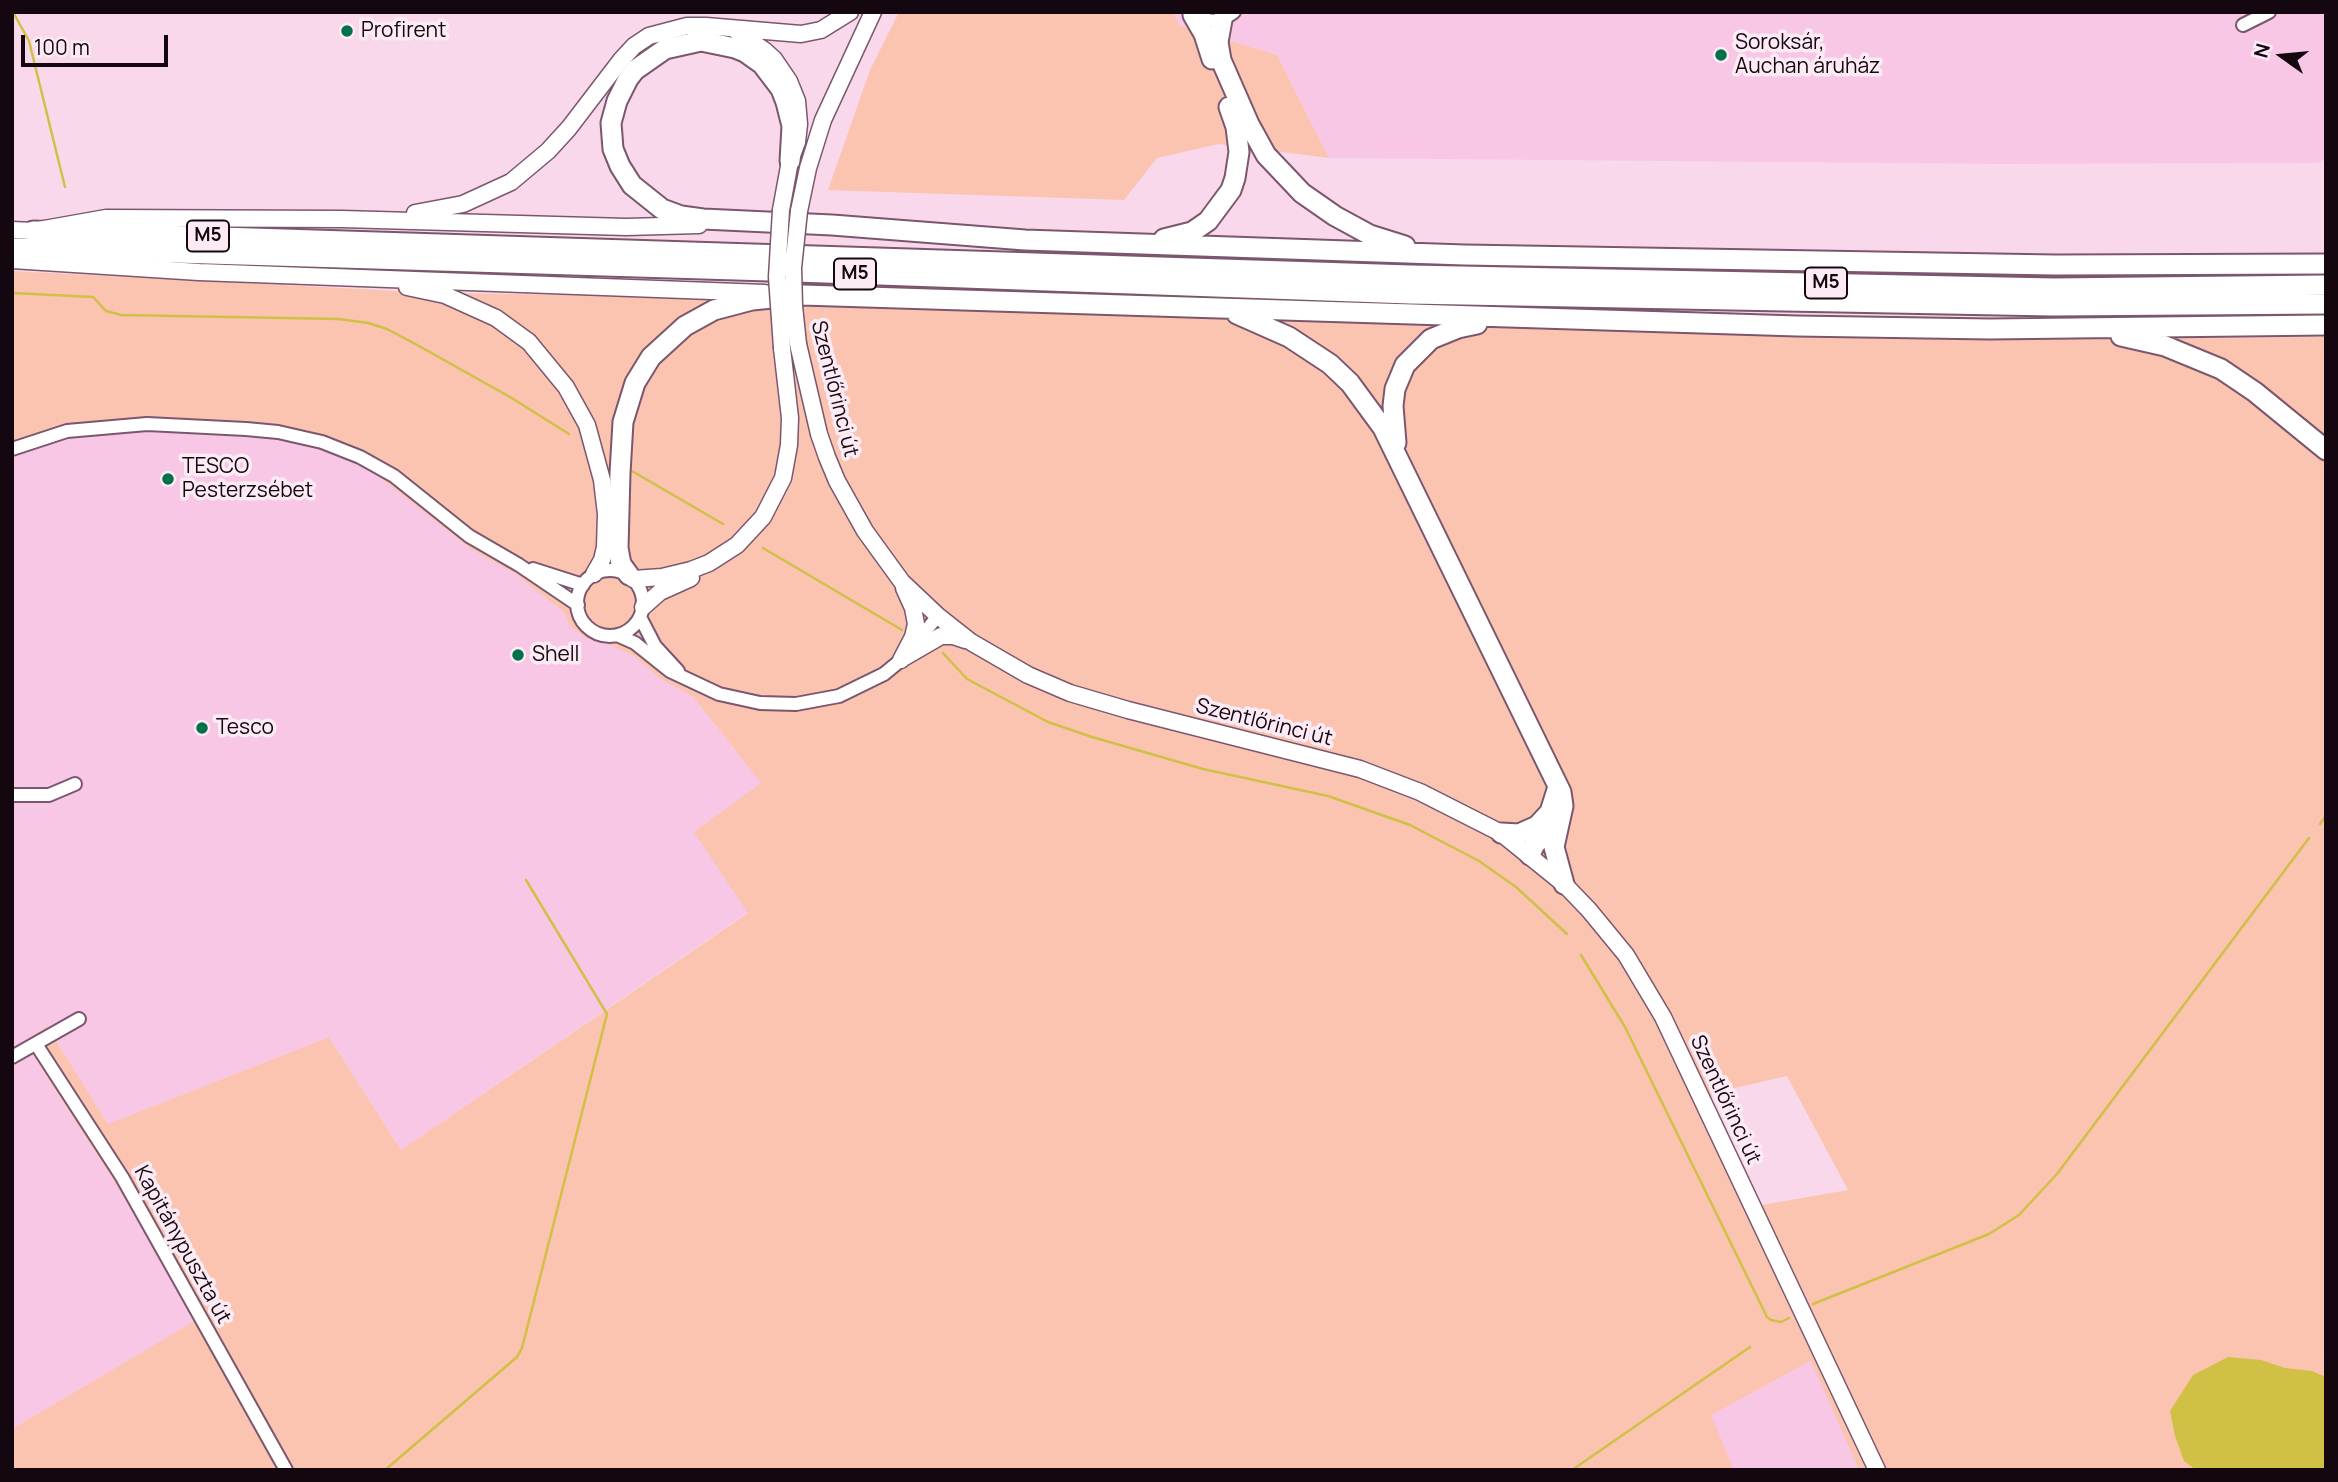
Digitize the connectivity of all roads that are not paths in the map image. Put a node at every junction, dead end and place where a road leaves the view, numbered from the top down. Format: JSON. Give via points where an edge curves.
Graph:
{"nodes":[{"id":1,"x":850,"y":12,"type":"edge"},
{"id":2,"x":873,"y":12,"type":"edge"},
{"id":3,"x":2269,"y":12,"type":"edge"},
{"id":4,"x":1192,"y":14,"type":"edge"},
{"id":5,"x":1228,"y":16,"type":"edge"},
{"id":6,"x":2243,"y":25,"type":"dead end"},
{"id":7,"x":733,"y":28,"type":"junction"},
{"id":8,"x":790,"y":161,"type":"junction"},
{"id":9,"x":342,"y":219,"type":"junction"},
{"id":10,"x":761,"y":223,"type":"junction"},
{"id":11,"x":12,"y":230,"type":"edge"},
{"id":12,"x":33,"y":230,"type":"junction"},
{"id":13,"x":1111,"y":244,"type":"junction"},
{"id":14,"x":12,"y":248,"type":"edge"},
{"id":15,"x":1465,"y":255,"type":"junction"},
{"id":16,"x":12,"y":260,"type":"edge"},
{"id":17,"x":2326,"y":264,"type":"edge"},
{"id":18,"x":350,"y":277,"type":"junction"},
{"id":19,"x":2326,"y":285,"type":"edge"},
{"id":20,"x":802,"y":295,"type":"junction"},
{"id":21,"x":2326,"y":304,"type":"edge"},
{"id":22,"x":1223,"y":309,"type":"junction"},
{"id":23,"x":1514,"y":318,"type":"junction"},
{"id":24,"x":2326,"y":325,"type":"edge"},
{"id":25,"x":1990,"y":329,"type":"junction"},
{"id":26,"x":790,"y":346,"type":"junction"},
{"id":27,"x":12,"y":449,"type":"edge"},
{"id":28,"x":2326,"y":450,"type":"edge"},
{"id":29,"x":1397,"y":454,"type":"junction"},
{"id":30,"x":709,"y":563,"type":"junction"},
{"id":31,"x":519,"y":565,"type":"junction"},
{"id":32,"x":631,"y":577,"type":"junction"},
{"id":33,"x":588,"y":579,"type":"junction"},
{"id":34,"x":902,"y":582,"type":"junction"},
{"id":35,"x":578,"y":606,"type":"junction"},
{"id":36,"x":641,"y":612,"type":"junction"},
{"id":37,"x":938,"y":615,"type":"junction"},
{"id":38,"x":617,"y":635,"type":"junction"},
{"id":39,"x":971,"y":642,"type":"junction"},
{"id":40,"x":901,"y":660,"type":"junction"},
{"id":41,"x":680,"y":674,"type":"junction"},
{"id":42,"x":75,"y":784,"type":"dead end"},
{"id":43,"x":1559,"y":786,"type":"junction"},
{"id":44,"x":12,"y":795,"type":"edge"},
{"id":45,"x":1501,"y":833,"type":"junction"},
{"id":46,"x":1555,"y":837,"type":"junction"},
{"id":47,"x":1530,"y":855,"type":"junction"},
{"id":48,"x":1564,"y":884,"type":"junction"},
{"id":49,"x":79,"y":1019,"type":"dead end"},
{"id":50,"x":36,"y":1044,"type":"junction"},
{"id":51,"x":12,"y":1057,"type":"edge"},
{"id":52,"x":286,"y":1470,"type":"edge"},
{"id":53,"x":1877,"y":1470,"type":"edge"}],
"edges":[{"from":1,"to":7,"type":"main road","via":[[821,30],[801,34]]},
{"from":2,"to":26,"type":"main road","name":"Szentlőrinci út","bridge":true,"via":[[823,120],[808,168],[799,211]]},
{"from":3,"to":6,"type":"street"},
{"from":4,"to":5,"type":"street","via":[[1207,21]]},
{"from":4,"to":13,"type":"highway","via":[[1204,34],[1236,127],[1236,178],[1217,211],[1192,232]]},
{"from":5,"to":15,"type":"highway","via":[[1217,42],[1221,60],[1257,141],[1287,178],[1335,216],[1370,235],[1404,246]]},
{"from":7,"to":8,"type":"main road","via":[[764,50],[789,81],[799,124]]},
{"from":7,"to":9,"type":"main road","via":[[687,26],[649,36],[634,46],[548,151],[495,191],[425,212]]},
{"from":8,"to":10,"type":"highway","via":[[792,126],[786,102],[768,70],[745,52],[713,42],[676,44],[644,61],[621,90],[613,113],[612,141],[620,166],[638,192],[681,216]]},
{"from":8,"to":26,"type":"main road","bridge":true,"via":[[781,210],[777,286]]},
{"from":9,"to":10,"type":"main road","number":"M5","via":[[626,227]]},
{"from":9,"to":12,"type":"main road","via":[[106,218]]},
{"from":10,"to":13,"type":"highway","number":"M5"},
{"from":11,"to":12,"type":"main road","number":"M5"},
{"from":12,"to":19,"type":"highway","number":"M5","via":[[1437,275],[2054,288]]},
{"from":13,"to":15,"type":"highway","number":"M5"},
{"from":14,"to":21,"type":"highway","number":"M5","via":[[1424,295],[2053,306]]},
{"from":15,"to":17,"type":"highway","number":"M5","via":[[2055,265]]},
{"from":16,"to":18,"type":"main road"},
{"from":18,"to":20,"type":"main road","number":"M5"},
{"from":18,"to":33,"type":"main road","via":[[421,289],[473,306],[517,333],[551,366],[582,412],[603,480],[605,547]]},
{"from":20,"to":22,"type":"highway","number":"M5"},
{"from":20,"to":32,"type":"highway","via":[[737,302],[714,310],[674,334],[645,366],[628,401],[621,442],[618,548],[621,564]]},
{"from":22,"to":23,"type":"highway","number":"M5"},
{"from":22,"to":29,"type":"highway","via":[[1289,337],[1330,365],[1373,412]]},
{"from":23,"to":25,"type":"highway","number":"M5"},
{"from":23,"to":29,"type":"highway","via":[[1440,334],[1412,356],[1395,389]]},
{"from":24,"to":25,"type":"highway","number":"M5"},
{"from":25,"to":28,"type":"highway","via":[[2136,338],[2187,354],[2255,392]]},
{"from":26,"to":30,"type":"main road","via":[[790,436],[783,478],[757,525]]},
{"from":26,"to":34,"type":"main road","name":"Szentlőrinci út","via":[[837,481],[865,531]]},
{"from":27,"to":31,"type":"street","via":[[66,431],[147,424],[299,436],[377,466],[469,536]]},
{"from":29,"to":43,"type":"highway"},
{"from":30,"to":32,"type":"main road","via":[[670,575]]},
{"from":30,"to":36,"type":"main road","via":[[699,574],[660,592]]},
{"from":31,"to":33,"type":"street"},
{"from":31,"to":35,"type":"street"},
{"from":32,"to":33,"type":"street","via":[[611,570]]},
{"from":32,"to":36,"type":"street","via":[[641,591]]},
{"from":33,"to":35,"type":"street"},
{"from":34,"to":37,"type":"main road","name":"Szentlőrinci út"},
{"from":34,"to":40,"type":"main road","via":[[916,624]]},
{"from":35,"to":38,"type":"street","via":[[593,631]]},
{"from":36,"to":38,"type":"street","via":[[629,630]]},
{"from":36,"to":41,"type":"street","via":[[655,646]]},
{"from":37,"to":39,"type":"main road","name":"Szentlőrinci út"},
{"from":37,"to":40,"type":"street"},
{"from":38,"to":41,"type":"street"},
{"from":39,"to":40,"type":"main road","via":[[941,636]]},
{"from":39,"to":45,"type":"main road","name":"Szentlőrinci út","via":[[1062,690],[1360,769],[1439,800]]},
{"from":40,"to":41,"type":"street","via":[[850,691],[796,704],[731,697]]},
{"from":42,"to":44,"type":"street","via":[[49,795]]},
{"from":43,"to":45,"type":"highway","via":[[1550,812],[1538,826],[1519,834]]},
{"from":43,"to":46,"type":"highway","via":[[1563,806]]},
{"from":43,"to":47,"type":"highway","via":[[1553,820]]},
{"from":45,"to":47,"type":"main road","name":"Szentlőrinci út"},
{"from":46,"to":47,"type":"highway"},
{"from":46,"to":48,"type":"highway","via":[[1554,853]]},
{"from":47,"to":48,"type":"main road","name":"Szentlőrinci út"},
{"from":48,"to":53,"type":"main road","name":"Szentlőrinci út","via":[[1626,955],[1663,1017]]},
{"from":49,"to":50,"type":"street"},
{"from":50,"to":51,"type":"street"},
{"from":50,"to":52,"type":"street","name":"Kapitánypuszta út","via":[[122,1177]]}]}
